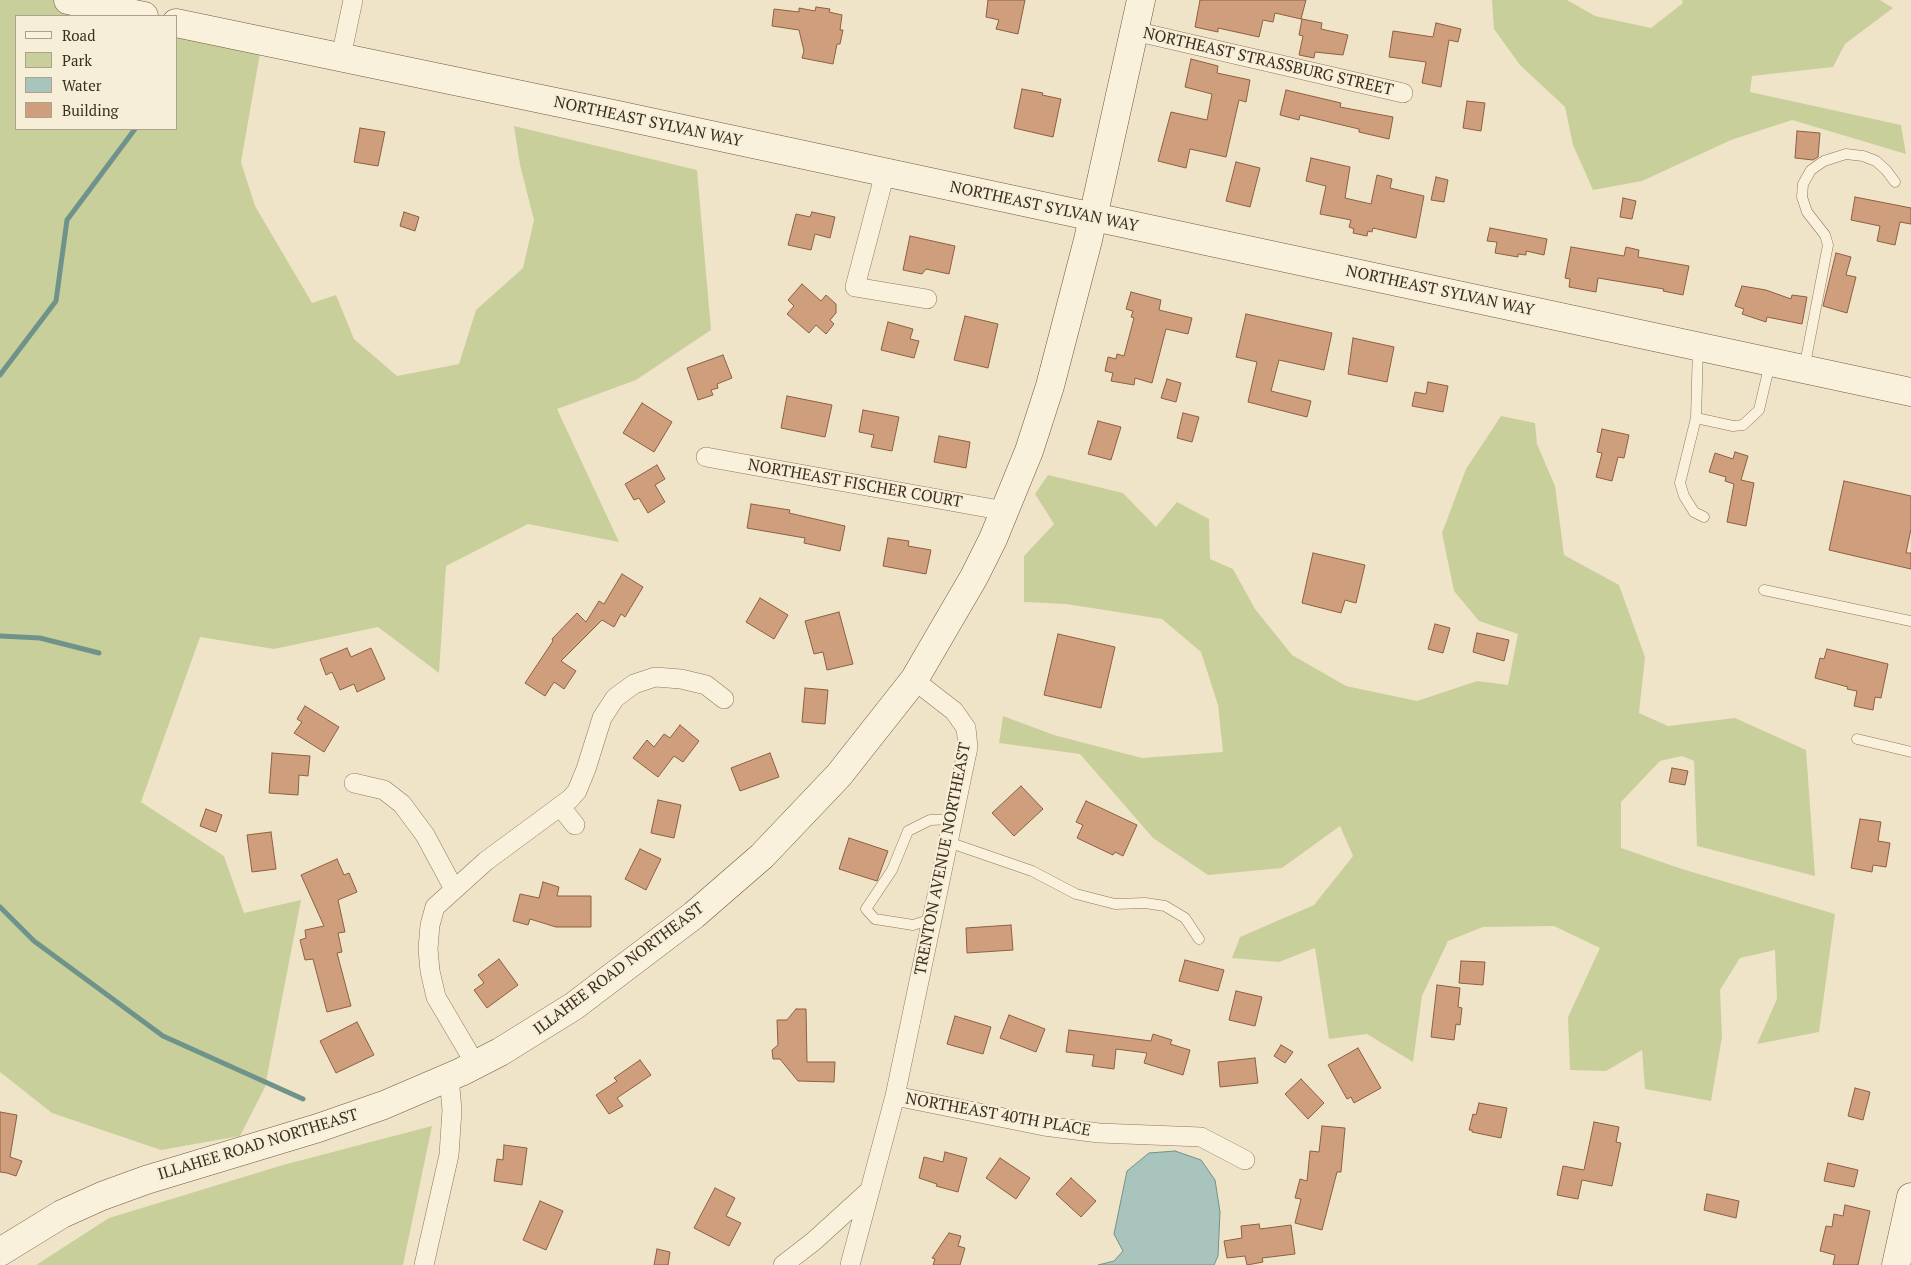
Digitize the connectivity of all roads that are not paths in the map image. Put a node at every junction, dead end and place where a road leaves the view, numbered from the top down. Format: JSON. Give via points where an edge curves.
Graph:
{"nodes":[{"id":1,"x":68,"y":0,"type":"edge"},
{"id":2,"x":353,"y":0,"type":"edge"},
{"id":3,"x":1141,"y":0,"type":"edge"},
{"id":4,"x":102,"y":3,"type":"edge"},
{"id":5,"x":141,"y":15,"type":"edge"},
{"id":6,"x":178,"y":23,"type":"edge"},
{"id":7,"x":1134,"y":31,"type":"junction"},
{"id":8,"x":341,"y":57,"type":"junction"},
{"id":9,"x":1403,"y":93,"type":"dead end"},
{"id":10,"x":884,"y":173,"type":"junction"},
{"id":11,"x":1895,"y":182,"type":"dead end"},
{"id":12,"x":1092,"y":218,"type":"junction"},
{"id":13,"x":927,"y":299,"type":"dead end"},
{"id":14,"x":1698,"y":346,"type":"junction"},
{"id":15,"x":1770,"y":361,"type":"junction"},
{"id":16,"x":1804,"y":369,"type":"junction"},
{"id":17,"x":1911,"y":392,"type":"edge"},
{"id":18,"x":1696,"y":418,"type":"junction"},
{"id":19,"x":706,"y":457,"type":"dead end"},
{"id":20,"x":1005,"y":511,"type":"junction"},
{"id":21,"x":1704,"y":517,"type":"dead end"},
{"id":22,"x":1764,"y":590,"type":"dead end"},
{"id":23,"x":1911,"y":622,"type":"edge"},
{"id":24,"x":914,"y":680,"type":"junction"},
{"id":25,"x":724,"y":700,"type":"dead end"},
{"id":26,"x":1858,"y":739,"type":"dead end"},
{"id":27,"x":1911,"y":752,"type":"edge"},
{"id":28,"x":354,"y":783,"type":"dead end"},
{"id":29,"x":560,"y":806,"type":"junction"},
{"id":30,"x":953,"y":819,"type":"junction"},
{"id":31,"x":575,"y":825,"type":"dead end"},
{"id":32,"x":948,"y":842,"type":"junction"},
{"id":33,"x":454,"y":889,"type":"junction"},
{"id":34,"x":932,"y":919,"type":"junction"},
{"id":35,"x":1199,"y":939,"type":"dead end"},
{"id":36,"x":476,"y":1065,"type":"junction"},
{"id":37,"x":449,"y":1077,"type":"junction"},
{"id":38,"x":895,"y":1096,"type":"junction"},
{"id":39,"x":1245,"y":1160,"type":"dead end"},
{"id":40,"x":869,"y":1191,"type":"junction"},
{"id":41,"x":1909,"y":1215,"type":"edge"},
{"id":42,"x":0,"y":1252,"type":"edge"},
{"id":43,"x":424,"y":1265,"type":"edge"},
{"id":44,"x":783,"y":1265,"type":"edge"},
{"id":45,"x":850,"y":1265,"type":"edge"},
{"id":46,"x":1896,"y":1265,"type":"edge"}],
"edges":[{"from":1,"to":4,"type":"main road"},
{"from":2,"to":8,"type":"street"},
{"from":3,"to":7,"type":"main road"},
{"from":4,"to":5,"type":"main road"},
{"from":6,"to":8,"type":"main road","name":"NORTHEAST SYLVAN WAY"},
{"from":7,"to":9,"type":"street","name":"NORTHEAST STRASSBURG STREET"},
{"from":7,"to":12,"type":"main road"},
{"from":8,"to":10,"type":"main road","name":"NORTHEAST SYLVAN WAY"},
{"from":10,"to":12,"type":"main road","name":"NORTHEAST SYLVAN WAY"},
{"from":10,"to":13,"type":"street","via":[[855,288]]},
{"from":11,"to":16,"type":"lane","via":[[1876,161],[1846,154],[1824,161],[1811,170],[1803,184],[1802,197],[1807,212],[1825,235],[1828,245]]},
{"from":12,"to":14,"type":"main road","name":"NORTHEAST SYLVAN WAY"},
{"from":12,"to":20,"type":"main road","via":[[1050,386],[1030,451]]},
{"from":14,"to":15,"type":"main road","name":"NORTHEAST SYLVAN WAY"},
{"from":14,"to":18,"type":"lane"},
{"from":15,"to":16,"type":"main road","name":"NORTHEAST SYLVAN WAY"},
{"from":15,"to":18,"type":"lane","via":[[1759,410],[1743,425],[1732,426]]},
{"from":16,"to":17,"type":"main road","name":"NORTHEAST SYLVAN WAY"},
{"from":18,"to":21,"type":"lane","via":[[1680,484],[1694,512]]},
{"from":19,"to":20,"type":"street","name":"NORTHEAST FISCHER COURT"},
{"from":20,"to":24,"type":"main road","via":[[974,577]]},
{"from":22,"to":23,"type":"lane"},
{"from":24,"to":30,"type":"street","name":"TRENTON AVENUE NORTHEAST","via":[[954,711],[966,728],[968,747]]},
{"from":24,"to":36,"type":"main road","name":"ILLAHEE ROAD NORTHEAST","via":[[838,776],[762,856],[728,886],[574,1006]]},
{"from":25,"to":29,"type":"street","via":[[706,685],[681,679],[655,677],[634,684],[615,698],[602,718],[577,791]]},
{"from":26,"to":27,"type":"lane"},
{"from":28,"to":33,"type":"street","via":[[384,790],[402,804],[425,836]]},
{"from":29,"to":31,"type":"street"},
{"from":29,"to":33,"type":"street"},
{"from":30,"to":32,"type":"street","name":"TRENTON AVENUE NORTHEAST"},
{"from":30,"to":34,"type":"lane","via":[[930,820],[908,831],[892,870],[866,909],[875,919],[913,924]]},
{"from":32,"to":34,"type":"street","name":"TRENTON AVENUE NORTHEAST"},
{"from":32,"to":35,"type":"lane","via":[[1032,871],[1076,894],[1115,904],[1165,906],[1185,918]]},
{"from":33,"to":36,"type":"street","via":[[435,907],[428,948],[430,971],[436,997]]},
{"from":34,"to":38,"type":"street","name":"TRENTON AVENUE NORTHEAST"},
{"from":36,"to":37,"type":"main road","name":"ILLAHEE ROAD NORTHEAST"},
{"from":37,"to":42,"type":"main road","name":"ILLAHEE ROAD NORTHEAST","via":[[363,1113],[102,1196],[62,1214]]},
{"from":37,"to":43,"type":"street","via":[[452,1110],[449,1155]]},
{"from":38,"to":39,"type":"street","name":"NORTHEAST 40TH PLACE","via":[[1044,1126],[1099,1133],[1202,1137]]},
{"from":38,"to":40,"type":"street","name":"TRENTON AVENUE NORTHEAST"},
{"from":40,"to":44,"type":"street","via":[[814,1242]]},
{"from":40,"to":45,"type":"street","name":"TRENTON AVENUE NORTHEAST"},
{"from":41,"to":46,"type":"main road"}]}
